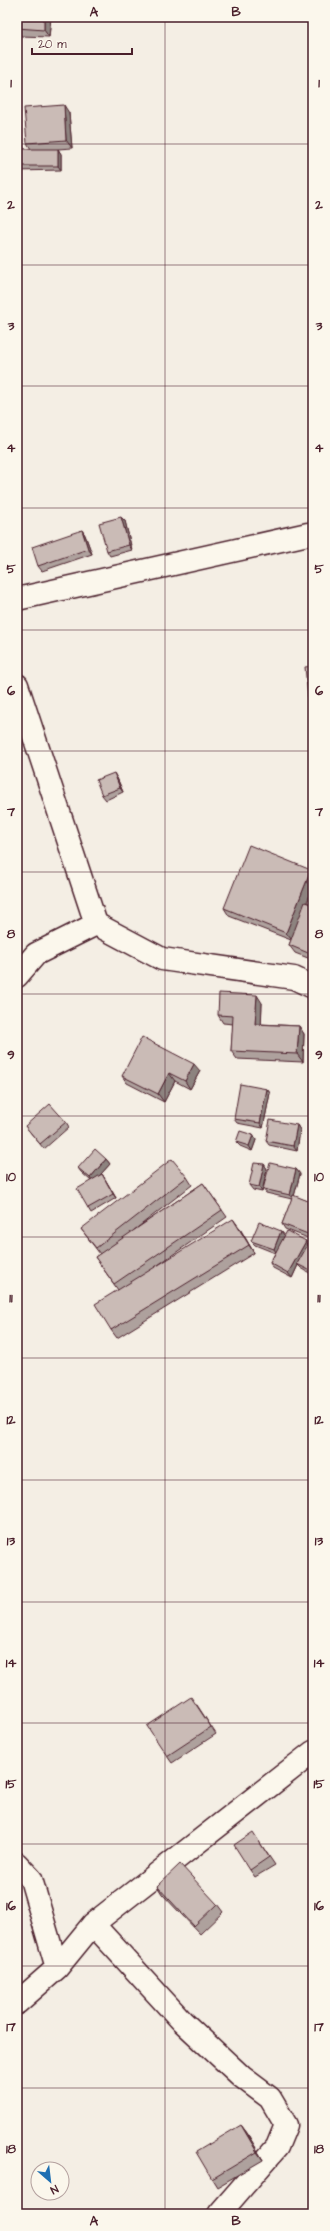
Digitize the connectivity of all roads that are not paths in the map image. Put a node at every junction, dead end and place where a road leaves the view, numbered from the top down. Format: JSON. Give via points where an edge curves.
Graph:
{"nodes":[{"id":1,"x":308,"y":534,"type":"dead end"},
{"id":2,"x":17,"y":599,"type":"edge"},
{"id":3,"x":17,"y":685,"type":"edge"},
{"id":4,"x":96,"y":924,"type":"junction"},
{"id":5,"x":17,"y":976,"type":"edge"},
{"id":6,"x":313,"y":987,"type":"edge"},
{"id":7,"x":313,"y":1752,"type":"edge"},
{"id":8,"x":17,"y":1864,"type":"edge"},
{"id":9,"x":93,"y":1924,"type":"junction"},
{"id":10,"x":56,"y":1968,"type":"junction"},
{"id":11,"x":17,"y":2004,"type":"edge"},
{"id":12,"x":219,"y":2214,"type":"edge"}],
"edges":[{"from":1,"to":2,"type":"street"},
{"from":3,"to":4,"type":"street"},
{"from":4,"to":5,"type":"street","via":[[36,954]]},
{"from":4,"to":6,"type":"street","via":[[162,959],[294,978]]},
{"from":7,"to":9,"type":"street"},
{"from":8,"to":10,"type":"street","via":[[31,1879]]},
{"from":9,"to":10,"type":"street"},
{"from":9,"to":12,"type":"street","via":[[182,2021],[242,2077],[270,2098],[286,2125],[277,2147]]},
{"from":10,"to":11,"type":"street"}]}
